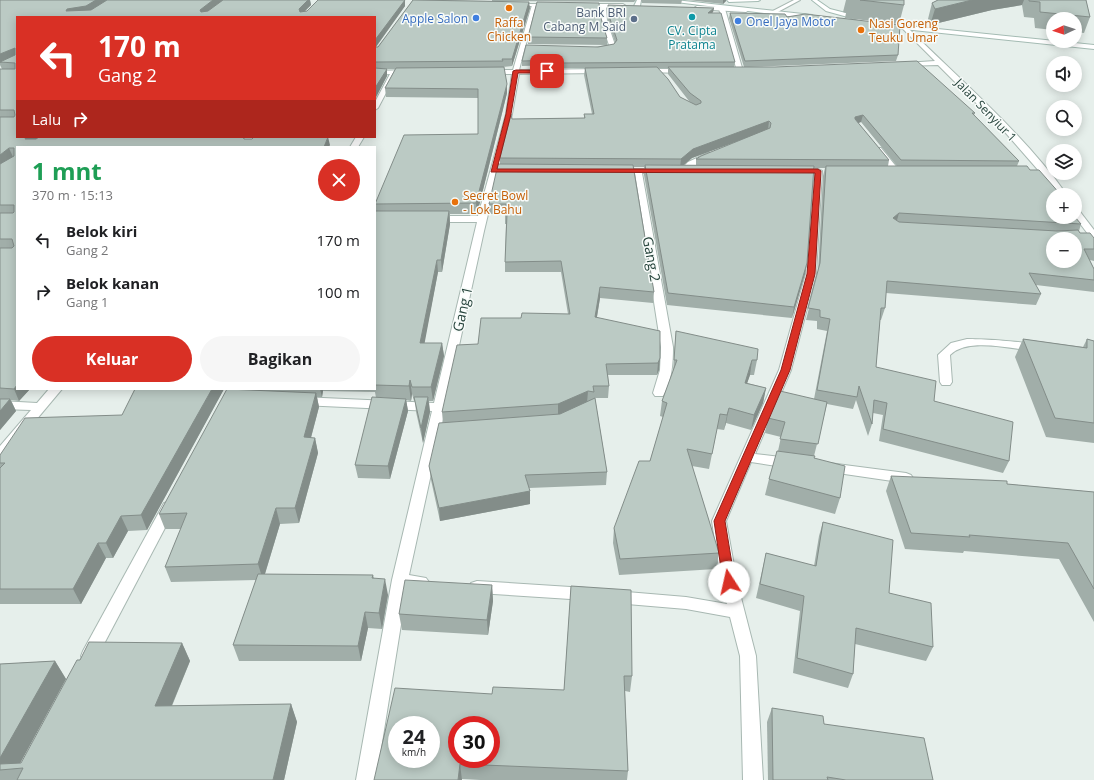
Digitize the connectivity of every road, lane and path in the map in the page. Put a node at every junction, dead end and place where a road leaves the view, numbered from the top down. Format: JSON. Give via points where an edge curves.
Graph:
{"nodes":[{"id":1,"x":640,"y":0,"type":"edge"},
{"id":2,"x":662,"y":0,"type":"edge"},
{"id":3,"x":758,"y":0,"type":"edge"},
{"id":4,"x":798,"y":0,"type":"edge"},
{"id":5,"x":814,"y":0,"type":"edge"},
{"id":6,"x":674,"y":1,"type":"junction"},
{"id":7,"x":511,"y":5,"type":"edge"},
{"id":8,"x":534,"y":5,"type":"junction"},
{"id":9,"x":557,"y":5,"type":"edge"},
{"id":10,"x":580,"y":6,"type":"edge"},
{"id":11,"x":603,"y":6,"type":"junction"},
{"id":12,"x":636,"y":6,"type":"junction"},
{"id":13,"x":644,"y":6,"type":"edge"},
{"id":14,"x":675,"y":8,"type":"edge"},
{"id":15,"x":722,"y":9,"type":"junction"},
{"id":16,"x":746,"y":10,"type":"junction"},
{"id":17,"x":772,"y":13,"type":"junction"},
{"id":18,"x":818,"y":18,"type":"edge"},
{"id":19,"x":842,"y":20,"type":"edge"},
{"id":20,"x":891,"y":26,"type":"junction"},
{"id":21,"x":905,"y":28,"type":"junction"},
{"id":22,"x":522,"y":46,"type":"junction"},
{"id":23,"x":530,"y":47,"type":"edge"},
{"id":24,"x":1094,"y":47,"type":"edge"},
{"id":25,"x":590,"y":48,"type":"edge"},
{"id":26,"x":940,"y":63,"type":"junction"},
{"id":27,"x":896,"y":66,"type":"edge"},
{"id":28,"x":516,"y":71,"type":"junction"},
{"id":29,"x":610,"y":71,"type":"edge"},
{"id":30,"x":634,"y":71,"type":"edge"},
{"id":31,"x":658,"y":71,"type":"junction"},
{"id":32,"x":695,"y":71,"type":"edge"},
{"id":33,"x":733,"y":71,"type":"edge"},
{"id":34,"x":394,"y":72,"type":"junction"},
{"id":35,"x":417,"y":72,"type":"edge"},
{"id":36,"x":485,"y":72,"type":"edge"},
{"id":37,"x":376,"y":73,"type":"edge"},
{"id":38,"x":667,"y":80,"type":"edge"},
{"id":39,"x":376,"y":106,"type":"edge"},
{"id":40,"x":872,"y":143,"type":"edge"},
{"id":41,"x":717,"y":153,"type":"edge"},
{"id":42,"x":608,"y":171,"type":"edge"},
{"id":43,"x":638,"y":171,"type":"junction"},
{"id":44,"x":676,"y":171,"type":"junction"},
{"id":45,"x":699,"y":171,"type":"edge"},
{"id":46,"x":818,"y":171,"type":"edge"},
{"id":47,"x":881,"y":172,"type":"edge"},
{"id":48,"x":1046,"y":172,"type":"edge"},
{"id":49,"x":1015,"y":173,"type":"edge"},
{"id":50,"x":1046,"y":173,"type":"edge"},
{"id":51,"x":421,"y":219,"type":"edge"},
{"id":52,"x":482,"y":219,"type":"junction"},
{"id":53,"x":1082,"y":223,"type":"edge"},
{"id":54,"x":1091,"y":238,"type":"edge"},
{"id":55,"x":1048,"y":350,"type":"edge"},
{"id":56,"x":946,"y":382,"type":"dead end"},
{"id":57,"x":55,"y":390,"type":"edge"},
{"id":58,"x":659,"y":393,"type":"dead end"},
{"id":59,"x":290,"y":400,"type":"edge"},
{"id":60,"x":0,"y":405,"type":"edge"},
{"id":61,"x":39,"y":407,"type":"junction"},
{"id":62,"x":440,"y":407,"type":"junction"},
{"id":63,"x":450,"y":430,"type":"edge"},
{"id":64,"x":435,"y":431,"type":"junction"},
{"id":65,"x":0,"y":454,"type":"edge"},
{"id":66,"x":748,"y":457,"type":"junction"},
{"id":67,"x":803,"y":464,"type":"edge"},
{"id":68,"x":818,"y":466,"type":"edge"},
{"id":69,"x":921,"y":480,"type":"edge"},
{"id":70,"x":175,"y":495,"type":"edge"},
{"id":71,"x":400,"y":580,"type":"junction"},
{"id":72,"x":438,"y":584,"type":"edge"},
{"id":73,"x":466,"y":586,"type":"edge"},
{"id":74,"x":737,"y":612,"type":"junction"},
{"id":75,"x":82,"y":669,"type":"edge"},
{"id":76,"x":366,"y":780,"type":"edge"},
{"id":77,"x":753,"y":780,"type":"edge"}],
"edges":[{"from":1,"to":12,"type":"street"},
{"from":2,"to":6,"type":"street"},
{"from":3,"to":6,"type":"street"},
{"from":4,"to":17,"type":"street"},
{"from":5,"to":20,"type":"street","via":[[828,10]]},
{"from":6,"to":16,"type":"street"},
{"from":7,"to":8,"type":"street"},
{"from":8,"to":9,"type":"street"},
{"from":8,"to":22,"type":"street","name":"Gang 1"},
{"from":10,"to":11,"type":"street"},
{"from":11,"to":12,"type":"street"},
{"from":11,"to":25,"type":"street","via":[[604,21],[612,45],[608,48]]},
{"from":12,"to":13,"type":"street"},
{"from":14,"to":15,"type":"street"},
{"from":15,"to":16,"type":"street"},
{"from":15,"to":33,"type":"street","via":[[744,71]]},
{"from":16,"to":17,"type":"street"},
{"from":17,"to":18,"type":"street"},
{"from":19,"to":20,"type":"street"},
{"from":20,"to":21,"type":"street"},
{"from":21,"to":24,"type":"street"},
{"from":21,"to":26,"type":"street","name":"Jalan Senyiur 1"},
{"from":22,"to":23,"type":"street"},
{"from":22,"to":28,"type":"street","name":"Gang 1"},
{"from":26,"to":27,"type":"street"},
{"from":26,"to":48,"type":"street","name":"Jalan Senyiur 1","via":[[972,92]]},
{"from":28,"to":29,"type":"street"},
{"from":28,"to":36,"type":"street"},
{"from":28,"to":52,"type":"street","name":"Gang 1","via":[[497,170]]},
{"from":30,"to":31,"type":"street"},
{"from":31,"to":32,"type":"street"},
{"from":31,"to":38,"type":"street"},
{"from":34,"to":35,"type":"street"},
{"from":34,"to":37,"type":"street"},
{"from":34,"to":39,"type":"street"},
{"from":40,"to":47,"type":"street","via":[[900,172]]},
{"from":41,"to":44,"type":"street"},
{"from":42,"to":43,"type":"street"},
{"from":43,"to":44,"type":"street"},
{"from":43,"to":58,"type":"street","name":"Gang 2","via":[[668,347],[668,362]]},
{"from":44,"to":45,"type":"street"},
{"from":46,"to":66,"type":"street","via":[[811,274],[785,370]]},
{"from":49,"to":50,"type":"street"},
{"from":51,"to":52,"type":"street"},
{"from":52,"to":62,"type":"street","name":"Gang 1"},
{"from":53,"to":54,"type":"street"},
{"from":55,"to":56,"type":"street","via":[[978,343],[959,344],[944,354]]},
{"from":57,"to":61,"type":"street"},
{"from":59,"to":62,"type":"street"},
{"from":60,"to":61,"type":"street"},
{"from":61,"to":65,"type":"street"},
{"from":62,"to":64,"type":"street","name":"Gang 1"},
{"from":63,"to":64,"type":"street"},
{"from":64,"to":71,"type":"street","name":"Gang 1"},
{"from":66,"to":67,"type":"street"},
{"from":66,"to":74,"type":"street","via":[[719,521],[729,582]]},
{"from":68,"to":69,"type":"street"},
{"from":70,"to":75,"type":"street"},
{"from":71,"to":72,"type":"street"},
{"from":71,"to":76,"type":"street","name":"Gang 1"},
{"from":73,"to":74,"type":"street","via":[[686,602]]},
{"from":74,"to":77,"type":"street","via":[[748,656]]}]}
